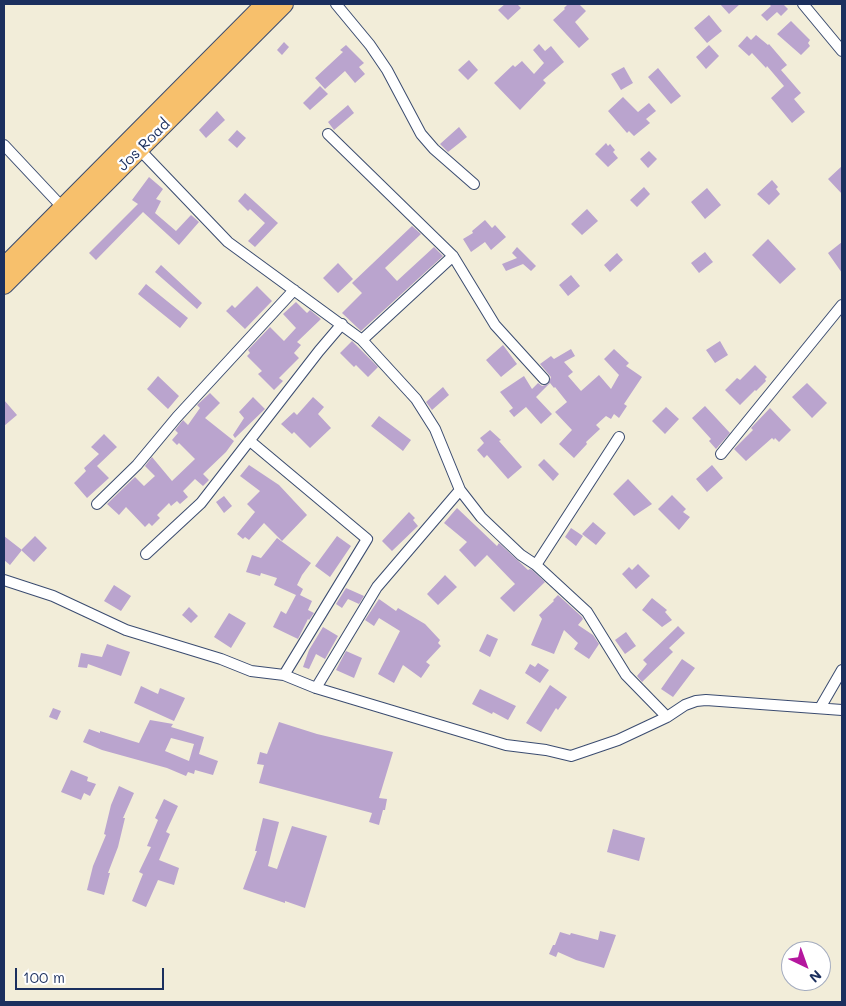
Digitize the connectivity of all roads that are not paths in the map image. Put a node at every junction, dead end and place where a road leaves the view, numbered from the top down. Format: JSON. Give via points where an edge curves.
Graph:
{"nodes":[{"id":1,"x":266,"y":4,"type":"edge"},
{"id":2,"x":284,"y":4,"type":"edge"},
{"id":3,"x":336,"y":4,"type":"edge"},
{"id":4,"x":803,"y":4,"type":"edge"},
{"id":5,"x":842,"y":51,"type":"edge"},
{"id":6,"x":328,"y":134,"type":"dead end"},
{"id":7,"x":4,"y":145,"type":"edge"},
{"id":8,"x":140,"y":150,"type":"junction"},
{"id":9,"x":474,"y":184,"type":"dead end"},
{"id":10,"x":62,"y":208,"type":"junction"},
{"id":11,"x":453,"y":256,"type":"junction"},
{"id":12,"x":4,"y":267,"type":"edge"},
{"id":13,"x":4,"y":285,"type":"edge"},
{"id":14,"x":294,"y":290,"type":"junction"},
{"id":15,"x":842,"y":305,"type":"edge"},
{"id":16,"x":342,"y":324,"type":"junction"},
{"id":17,"x":362,"y":340,"type":"junction"},
{"id":18,"x":544,"y":379,"type":"dead end"},
{"id":19,"x":619,"y":437,"type":"dead end"},
{"id":20,"x":250,"y":441,"type":"junction"},
{"id":21,"x":721,"y":454,"type":"dead end"},
{"id":22,"x":460,"y":490,"type":"junction"},
{"id":23,"x":97,"y":504,"type":"dead end"},
{"id":24,"x":146,"y":554,"type":"dead end"},
{"id":25,"x":536,"y":565,"type":"junction"},
{"id":26,"x":4,"y":580,"type":"edge"},
{"id":27,"x":842,"y":670,"type":"edge"},
{"id":28,"x":284,"y":675,"type":"junction"},
{"id":29,"x":316,"y":688,"type":"junction"},
{"id":30,"x":820,"y":708,"type":"junction"},
{"id":31,"x":842,"y":710,"type":"edge"},
{"id":32,"x":667,"y":716,"type":"junction"}],
"edges":[{"from":1,"to":10,"type":"highway","name":"Jos Road"},
{"from":2,"to":8,"type":"highway","name":"Jos Road"},
{"from":3,"to":9,"type":"street","via":[[387,70],[421,134]]},
{"from":4,"to":5,"type":"street"},
{"from":6,"to":11,"type":"street"},
{"from":7,"to":10,"type":"street"},
{"from":8,"to":13,"type":"highway","name":"Jos Road"},
{"from":8,"to":14,"type":"street","via":[[228,242]]},
{"from":10,"to":12,"type":"highway","name":"Jos Road"},
{"from":11,"to":17,"type":"street"},
{"from":11,"to":18,"type":"street","via":[[495,325]]},
{"from":14,"to":16,"type":"street"},
{"from":14,"to":23,"type":"street","via":[[137,465]]},
{"from":15,"to":21,"type":"street"},
{"from":16,"to":17,"type":"street"},
{"from":16,"to":20,"type":"street"},
{"from":17,"to":22,"type":"street","via":[[416,398],[435,428]]},
{"from":19,"to":25,"type":"street"},
{"from":20,"to":24,"type":"street","via":[[201,503]]},
{"from":20,"to":28,"type":"street","via":[[368,539]]},
{"from":22,"to":25,"type":"street","via":[[481,517]]},
{"from":22,"to":29,"type":"street","via":[[377,587]]},
{"from":25,"to":32,"type":"street","via":[[587,612],[626,675]]},
{"from":26,"to":28,"type":"street","via":[[53,596],[126,630],[251,671]]},
{"from":27,"to":30,"type":"street"},
{"from":28,"to":29,"type":"street"},
{"from":29,"to":32,"type":"street","via":[[506,745],[571,756],[618,740]]},
{"from":30,"to":31,"type":"street"},
{"from":30,"to":32,"type":"street","via":[[706,700],[685,704]]}]}
